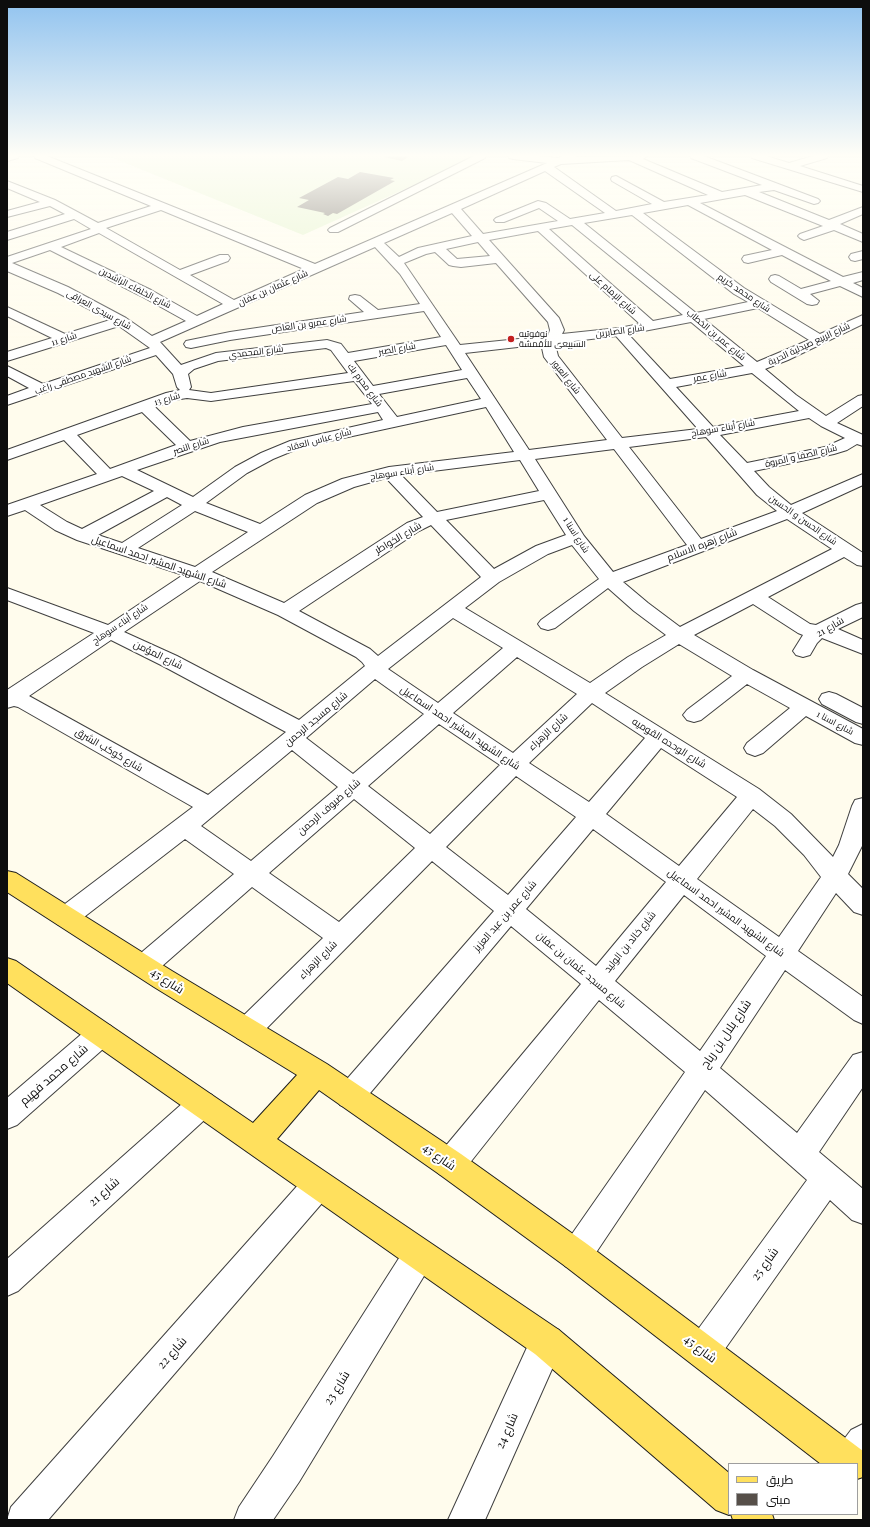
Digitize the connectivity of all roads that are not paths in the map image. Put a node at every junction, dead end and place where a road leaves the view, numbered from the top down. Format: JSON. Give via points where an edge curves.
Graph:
{"nodes":[{"id":1,"x":35,"y":227,"type":"edge"},
{"id":2,"x":213,"y":227,"type":"edge"},
{"id":3,"x":339,"y":227,"type":"edge"},
{"id":4,"x":407,"y":227,"type":"edge"},
{"id":5,"x":472,"y":227,"type":"edge"},
{"id":6,"x":539,"y":227,"type":"edge"},
{"id":7,"x":540,"y":227,"type":"edge"},
{"id":8,"x":577,"y":227,"type":"edge"},
{"id":9,"x":655,"y":227,"type":"edge"},
{"id":10,"x":738,"y":227,"type":"edge"},
{"id":11,"x":826,"y":227,"type":"edge"},
{"id":12,"x":837,"y":227,"type":"edge"},
{"id":13,"x":99,"y":228,"type":"joint"},
{"id":14,"x":334,"y":230,"type":"dead end"},
{"id":15,"x":7,"y":236,"type":"edge"},
{"id":16,"x":804,"y":236,"type":"dead end"},
{"id":17,"x":479,"y":238,"type":"junction"},
{"id":18,"x":863,"y":238,"type":"edge"},
{"id":19,"x":377,"y":242,"type":"junction"},
{"id":20,"x":50,"y":246,"type":"junction"},
{"id":21,"x":437,"y":247,"type":"junction"},
{"id":22,"x":782,"y":251,"type":"junction"},
{"id":23,"x":224,"y":258,"type":"dead end"},
{"id":24,"x":748,"y":258,"type":"dead end"},
{"id":25,"x":498,"y":259,"type":"junction"},
{"id":26,"x":7,"y":261,"type":"edge"},
{"id":27,"x":398,"y":262,"type":"junction"},
{"id":28,"x":7,"y":266,"type":"edge"},
{"id":29,"x":315,"y":269,"type":"junction"},
{"id":30,"x":180,"y":274,"type":"junction"},
{"id":31,"x":863,"y":276,"type":"edge"},
{"id":32,"x":775,"y":279,"type":"dead end"},
{"id":33,"x":841,"y":282,"type":"junction"},
{"id":34,"x":223,"y":287,"type":"dead end"},
{"id":35,"x":210,"y":291,"type":"junction"},
{"id":36,"x":800,"y":293,"type":"junction"},
{"id":37,"x":863,"y":293,"type":"edge"},
{"id":38,"x":355,"y":298,"type":"dead end"},
{"id":39,"x":759,"y":304,"type":"junction"},
{"id":40,"x":817,"y":304,"type":"dead end"},
{"id":41,"x":234,"y":305,"type":"junction"},
{"id":42,"x":428,"y":307,"type":"junction"},
{"id":43,"x":7,"y":311,"type":"edge"},
{"id":44,"x":212,"y":314,"type":"junction"},
{"id":45,"x":376,"y":315,"type":"junction"},
{"id":46,"x":838,"y":315,"type":"dead end"},
{"id":47,"x":695,"y":318,"type":"junction"},
{"id":48,"x":861,"y":320,"type":"edge"},
{"id":49,"x":121,"y":321,"type":"junction"},
{"id":50,"x":197,"y":321,"type":"junction"},
{"id":51,"x":651,"y":326,"type":"junction"},
{"id":52,"x":619,"y":332,"type":"junction"},
{"id":53,"x":230,"y":336,"type":"junction"},
{"id":54,"x":64,"y":339,"type":"junction"},
{"id":55,"x":553,"y":339,"type":"junction"},
{"id":56,"x":819,"y":340,"type":"junction"},
{"id":57,"x":191,"y":344,"type":"dead end"},
{"id":58,"x":155,"y":345,"type":"junction"},
{"id":59,"x":453,"y":345,"type":"junction"},
{"id":60,"x":340,"y":353,"type":"junction"},
{"id":61,"x":7,"y":357,"type":"edge"},
{"id":62,"x":755,"y":368,"type":"junction"},
{"id":63,"x":7,"y":370,"type":"edge"},
{"id":64,"x":180,"y":373,"type":"junction"},
{"id":65,"x":472,"y":373,"type":"junction"},
{"id":66,"x":358,"y":376,"type":"junction"},
{"id":67,"x":666,"y":384,"type":"junction"},
{"id":68,"x":41,"y":389,"type":"junction"},
{"id":69,"x":369,"y":391,"type":"junction"},
{"id":70,"x":187,"y":394,"type":"junction"},
{"id":71,"x":7,"y":401,"type":"edge"},
{"id":72,"x":862,"y":401,"type":"edge"},
{"id":73,"x":490,"y":402,"type":"junction"},
{"id":74,"x":145,"y":406,"type":"junction"},
{"id":75,"x":381,"y":407,"type":"junction"},
{"id":76,"x":810,"y":413,"type":"junction"},
{"id":77,"x":393,"y":422,"type":"junction"},
{"id":78,"x":826,"y":423,"type":"junction"},
{"id":79,"x":709,"y":432,"type":"junction"},
{"id":80,"x":67,"y":434,"type":"junction"},
{"id":81,"x":860,"y":440,"type":"edge"},
{"id":82,"x":618,"y":443,"type":"junction"},
{"id":83,"x":187,"y":447,"type":"junction"},
{"id":84,"x":524,"y":454,"type":"junction"},
{"id":85,"x":7,"y":455,"type":"edge"},
{"id":86,"x":743,"y":469,"type":"junction"},
{"id":87,"x":123,"y":470,"type":"junction"},
{"id":88,"x":389,"y":472,"type":"junction"},
{"id":89,"x":107,"y":475,"type":"junction"},
{"id":90,"x":858,"y":486,"type":"edge"},
{"id":91,"x":166,"y":492,"type":"junction"},
{"id":92,"x":549,"y":494,"type":"junction"},
{"id":93,"x":27,"y":504,"type":"junction"},
{"id":94,"x":194,"y":504,"type":"junction"},
{"id":95,"x":7,"y":511,"type":"edge"},
{"id":96,"x":789,"y":512,"type":"junction"},
{"id":97,"x":434,"y":518,"type":"junction"},
{"id":98,"x":262,"y":530,"type":"junction"},
{"id":99,"x":83,"y":536,"type":"junction"},
{"id":100,"x":576,"y":537,"type":"junction"},
{"id":101,"x":698,"y":547,"type":"junction"},
{"id":102,"x":126,"y":549,"type":"junction"},
{"id":103,"x":854,"y":555,"type":"edge"},
{"id":104,"x":197,"y":573,"type":"junction"},
{"id":105,"x":492,"y":578,"type":"junction"},
{"id":106,"x":610,"y":580,"type":"junction"},
{"id":107,"x":7,"y":594,"type":"edge"},
{"id":108,"x":754,"y":596,"type":"junction"},
{"id":109,"x":452,"y":609,"type":"junction"},
{"id":110,"x":863,"y":609,"type":"edge"},
{"id":111,"x":285,"y":611,"type":"junction"},
{"id":112,"x":548,"y":624,"type":"dead end"},
{"id":113,"x":109,"y":632,"type":"junction"},
{"id":114,"x":817,"y":632,"type":"junction"},
{"id":115,"x":679,"y":635,"type":"junction"},
{"id":116,"x":515,"y":648,"type":"junction"},
{"id":117,"x":863,"y":648,"type":"edge"},
{"id":118,"x":803,"y":652,"type":"dead end"},
{"id":119,"x":376,"y":668,"type":"junction"},
{"id":120,"x":746,"y":675,"type":"junction"},
{"id":121,"x":591,"y":693,"type":"junction"},
{"id":122,"x":8,"y":698,"type":"edge"},
{"id":123,"x":828,"y":699,"type":"dead end"},
{"id":124,"x":804,"y":707,"type":"junction"},
{"id":125,"x":438,"y":714,"type":"junction"},
{"id":126,"x":694,"y":715,"type":"dead end"},
{"id":127,"x":863,"y":717,"type":"edge"},
{"id":128,"x":297,"y":735,"type":"junction"},
{"id":129,"x":659,"y":736,"type":"junction"},
{"id":130,"x":863,"y":738,"type":"edge"},
{"id":131,"x":756,"y":748,"type":"dead end"},
{"id":132,"x":515,"y":764,"type":"junction"},
{"id":133,"x":353,"y":786,"type":"junction"},
{"id":134,"x":751,"y":795,"type":"junction"},
{"id":135,"x":209,"y":806,"type":"junction"},
{"id":136,"x":862,"y":812,"type":"edge"},
{"id":137,"x":591,"y":815,"type":"junction"},
{"id":138,"x":185,"y":827,"type":"junction"},
{"id":139,"x":431,"y":848,"type":"junction"},
{"id":140,"x":251,"y":874,"type":"junction"},
{"id":141,"x":835,"y":876,"type":"junction"},
{"id":142,"x":7,"y":880,"type":"edge"},
{"id":143,"x":681,"y":880,"type":"junction"},
{"id":144,"x":863,"y":905,"type":"edge"},
{"id":145,"x":510,"y":910,"type":"junction"},
{"id":146,"x":66,"y":917,"type":"junction"},
{"id":147,"x":341,"y":937,"type":"junction"},
{"id":148,"x":782,"y":953,"type":"junction"},
{"id":149,"x":144,"y":966,"type":"junction"},
{"id":150,"x":7,"y":969,"type":"edge"},
{"id":151,"x":597,"y":983,"type":"junction"},
{"id":152,"x":863,"y":1012,"type":"edge"},
{"id":153,"x":248,"y":1030,"type":"junction"},
{"id":154,"x":101,"y":1034,"type":"junction"},
{"id":155,"x":863,"y":1064,"type":"edge"},
{"id":156,"x":702,"y":1070,"type":"junction"},
{"id":157,"x":317,"y":1073,"type":"junction"},
{"id":158,"x":350,"y":1096,"type":"junction"},
{"id":159,"x":202,"y":1104,"type":"junction"},
{"id":160,"x":7,"y":1116,"type":"edge"},
{"id":161,"x":256,"y":1141,"type":"junction"},
{"id":162,"x":800,"y":1154,"type":"junction"},
{"id":163,"x":450,"y":1164,"type":"junction"},
{"id":164,"x":827,"y":1178,"type":"junction"},
{"id":165,"x":318,"y":1185,"type":"junction"},
{"id":166,"x":863,"y":1209,"type":"edge"},
{"id":167,"x":419,"y":1255,"type":"junction"},
{"id":168,"x":576,"y":1255,"type":"junction"},
{"id":169,"x":7,"y":1280,"type":"edge"},
{"id":170,"x":547,"y":1342,"type":"junction"},
{"id":171,"x":703,"y":1351,"type":"junction"},
{"id":172,"x":856,"y":1463,"type":"edge"},
{"id":173,"x":728,"y":1496,"type":"edge"},
{"id":174,"x":24,"y":1520,"type":"edge"},
{"id":175,"x":252,"y":1520,"type":"edge"},
{"id":176,"x":466,"y":1520,"type":"edge"}],
"edges":[{"from":1,"to":15,"type":"street"},
{"from":2,"to":29,"type":"street"},
{"from":3,"to":14,"type":"street"},
{"from":4,"to":19,"type":"street","name":"شارع عثمان بن عفان"},
{"from":5,"to":17,"type":"street","name":"شارع العبور"},
{"from":6,"to":17,"type":"street"},
{"from":7,"to":51,"type":"street","name":"شارع الإمام على"},
{"from":8,"to":47,"type":"street","name":"شارع عمر بن الخطاب"},
{"from":9,"to":39,"type":"street","name":"شارع محمد كريم"},
{"from":10,"to":22,"type":"street"},
{"from":11,"to":16,"type":"street"},
{"from":12,"to":18,"type":"street"},
{"from":13,"to":20,"type":"street"},
{"from":13,"to":30,"type":"street"},
{"from":17,"to":21,"type":"street"},
{"from":17,"to":25,"type":"street","name":"شارع العبور"},
{"from":19,"to":27,"type":"street","name":"شارع اسنا 1"},
{"from":19,"to":29,"type":"street","name":"شارع عثمان بن عفان"},
{"from":20,"to":26,"type":"street"},
{"from":20,"to":50,"type":"street","name":"شارع الخلفاء الراشدين"},
{"from":21,"to":25,"type":"street","via":[[453,262]]},
{"from":21,"to":27,"type":"street"},
{"from":22,"to":24,"type":"street"},
{"from":22,"to":33,"type":"street"},
{"from":23,"to":30,"type":"street"},
{"from":25,"to":55,"type":"street","name":"شارع العبور","via":[[554,321],[557,330]]},
{"from":27,"to":42,"type":"street","name":"شارع اسنا 1"},
{"from":28,"to":49,"type":"street","name":"شارع سيدى العراقى","via":[[63,290]]},
{"from":29,"to":41,"type":"street","name":"شارع عثمان بن عفان"},
{"from":30,"to":35,"type":"street"},
{"from":31,"to":33,"type":"street"},
{"from":32,"to":36,"type":"street"},
{"from":33,"to":36,"type":"street"},
{"from":33,"to":37,"type":"street"},
{"from":34,"to":35,"type":"street"},
{"from":35,"to":41,"type":"street"},
{"from":36,"to":40,"type":"street"},
{"from":38,"to":45,"type":"street"},
{"from":39,"to":47,"type":"street","name":"شارع الصابرين"},
{"from":39,"to":56,"type":"street","name":"شارع محمد كريم"},
{"from":41,"to":44,"type":"street","name":"شارع عثمان بن عفان"},
{"from":42,"to":45,"type":"street","name":"شارع عمرو بن العاص"},
{"from":42,"to":59,"type":"street","name":"شارع اسنا 1"},
{"from":43,"to":54,"type":"street"},
{"from":44,"to":50,"type":"street","name":"شارع عثمان بن عفان"},
{"from":44,"to":53,"type":"street"},
{"from":45,"to":53,"type":"street","name":"شارع عمرو بن العاص"},
{"from":46,"to":48,"type":"street"},
{"from":47,"to":51,"type":"street","name":"شارع الصابرين"},
{"from":47,"to":62,"type":"street","name":"شارع عمر بن الخطاب"},
{"from":48,"to":56,"type":"street","name":"شارع الربيع صيدلية الحرية"},
{"from":49,"to":54,"type":"street","name":"شارع 11"},
{"from":49,"to":58,"type":"street","name":"شارع سيدى العراقى"},
{"from":50,"to":58,"type":"street","name":"شارع عثمان بن عفان"},
{"from":51,"to":52,"type":"street","name":"شارع الصابرين"},
{"from":52,"to":55,"type":"street","name":"شارع الصابرين"},
{"from":52,"to":67,"type":"street","name":"شارع الحسن و الحسين"},
{"from":53,"to":57,"type":"street","name":"شارع عمرو بن العاص"},
{"from":54,"to":61,"type":"street","name":"شارع 11"},
{"from":55,"to":59,"type":"street","name":"شارع الصابرين"},
{"from":55,"to":82,"type":"street","name":"شارع العبور","via":[[549,348],[551,358]]},
{"from":56,"to":62,"type":"street","name":"شارع الربيع صيدلية الحرية","via":[[783,358]]},
{"from":58,"to":64,"type":"street","name":"شارع سيدى العراقى"},
{"from":58,"to":68,"type":"street","name":"شارع الشهيد مصطفى راغب"},
{"from":59,"to":60,"type":"street","name":"شارع الصبر"},
{"from":59,"to":65,"type":"street","name":"شارع اسنا 1"},
{"from":60,"to":64,"type":"street","name":"شارع المحمدي","via":[[321,344],[216,357],[189,366]]},
{"from":60,"to":66,"type":"street","name":"شارع محرم بك"},
{"from":62,"to":67,"type":"street","name":"شارع عمر"},
{"from":62,"to":76,"type":"street","name":"شارع عمر بن الخطاب"},
{"from":63,"to":68,"type":"street"},
{"from":64,"to":70,"type":"street","name":"شارع سيدى العراقى"},
{"from":65,"to":69,"type":"street"},
{"from":65,"to":73,"type":"street","name":"شارع اسنا 1"},
{"from":66,"to":69,"type":"street","name":"شارع محرم بك"},
{"from":66,"to":70,"type":"street","name":"شارع 13","via":[[211,397]]},
{"from":67,"to":79,"type":"street","name":"شارع الحسن و الحسين"},
{"from":68,"to":71,"type":"street","name":"شارع الشهيد مصطفى راغب"},
{"from":69,"to":75,"type":"street","name":"شارع محرم بك"},
{"from":70,"to":74,"type":"street","name":"شارع 13","via":[[171,396]]},
{"from":72,"to":78,"type":"street"},
{"from":73,"to":77,"type":"street","name":"شارع عباس العقاد"},
{"from":73,"to":84,"type":"street","name":"شارع اسنا 1"},
{"from":74,"to":80,"type":"street","name":"شارع 13"},
{"from":74,"to":83,"type":"street"},
{"from":75,"to":77,"type":"street","name":"شارع محرم بك"},
{"from":75,"to":83,"type":"street","name":"شارع النصر","via":[[243,432]]},
{"from":76,"to":78,"type":"street","name":"شارع عمر بن الخطاب"},
{"from":76,"to":79,"type":"street","name":"شارع أبناء سوهاج"},
{"from":77,"to":94,"type":"street","name":"شارع عباس العقاد","via":[[308,441],[267,456],[242,470]]},
{"from":78,"to":81,"type":"street","name":"شارع عمر بن الخطاب"},
{"from":79,"to":82,"type":"street","name":"شارع أبناء سوهاج"},
{"from":79,"to":86,"type":"street","name":"شارع الحسن و الحسين"},
{"from":80,"to":85,"type":"street","name":"شارع 13"},
{"from":80,"to":89,"type":"street"},
{"from":81,"to":86,"type":"street","name":"شارع الصفا و المروة","via":[[828,451]]},
{"from":82,"to":84,"type":"street","name":"شارع أبناء سوهاج"},
{"from":82,"to":101,"type":"street","name":"شارع العبور"},
{"from":83,"to":87,"type":"street","name":"شارع النصر"},
{"from":84,"to":88,"type":"street","name":"شارع أبناء سوهاج"},
{"from":84,"to":92,"type":"street","name":"شارع اسنا 1"},
{"from":86,"to":96,"type":"street","name":"شارع الحسن و الحسين","via":[[763,491]]},
{"from":87,"to":89,"type":"street","name":"شارع النصر"},
{"from":87,"to":91,"type":"street"},
{"from":88,"to":97,"type":"street"},
{"from":88,"to":98,"type":"street","name":"شارع أبناء سوهاج","via":[[329,491]]},
{"from":89,"to":93,"type":"street","name":"شارع النصر"},
{"from":90,"to":96,"type":"street","name":"شارع زهره الاسلام"},
{"from":91,"to":94,"type":"street"},
{"from":91,"to":99,"type":"street"},
{"from":92,"to":97,"type":"street","name":"شارع الخواطر"},
{"from":92,"to":100,"type":"street","name":"شارع اسنا 1"},
{"from":93,"to":95,"type":"street","name":"شارع النصر"},
{"from":93,"to":99,"type":"street","name":"شارع الشهيد المشير احمد اسماعيل","via":[[42,516]]},
{"from":94,"to":98,"type":"street"},
{"from":94,"to":102,"type":"street","name":"شارع عباس العقاد"},
{"from":96,"to":101,"type":"street","name":"شارع زهره الاسلام"},
{"from":96,"to":103,"type":"street","name":"شارع الحسن و الحسين"},
{"from":97,"to":105,"type":"street"},
{"from":97,"to":111,"type":"street","name":"شارع الخواطر","via":[[407,530]]},
{"from":98,"to":104,"type":"street","name":"شارع أبناء سوهاج"},
{"from":99,"to":102,"type":"street","name":"شارع الشهيد المشير احمد اسماعيل"},
{"from":100,"to":105,"type":"street","name":"شارع مسجد الرحمن","via":[[542,550]]},
{"from":100,"to":106,"type":"street","name":"شارع اسنا 1"},
{"from":101,"to":106,"type":"street","name":"شارع زهره الاسلام"},
{"from":102,"to":104,"type":"street","name":"شارع الشهيد المشير احمد اسماعيل"},
{"from":103,"to":108,"type":"street","name":"شارع الزهراء"},
{"from":104,"to":111,"type":"street","name":"شارع الشهيد المشير احمد اسماعيل"},
{"from":104,"to":113,"type":"street","name":"شارع أبناء سوهاج"},
{"from":105,"to":109,"type":"street","name":"شارع مسجد الرحمن"},
{"from":106,"to":112,"type":"street","name":"شارع زهره الاسلام"},
{"from":106,"to":115,"type":"street","name":"شارع اسنا 1","via":[[641,608]]},
{"from":107,"to":113,"type":"street","name":"شارع المؤمن"},
{"from":108,"to":114,"type":"street","via":[[799,626]]},
{"from":108,"to":115,"type":"street","name":"شارع الزهراء"},
{"from":109,"to":116,"type":"street","name":"شارع الوحده القوميه"},
{"from":109,"to":119,"type":"street","name":"شارع مسجد الرحمن"},
{"from":110,"to":114,"type":"street","name":"شارع 21"},
{"from":111,"to":119,"type":"street","name":"شارع الشهيد المشير احمد اسماعيل","via":[[363,652]]},
{"from":113,"to":122,"type":"street","name":"شارع أبناء سوهاج"},
{"from":113,"to":128,"type":"street","name":"شارع المؤمن","via":[[170,661]]},
{"from":114,"to":117,"type":"street","via":[[838,636]]},
{"from":114,"to":118,"type":"street","name":"شارع 21"},
{"from":115,"to":120,"type":"street","name":"شارع اسنا 1"},
{"from":115,"to":121,"type":"street","name":"شارع الزهراء"},
{"from":116,"to":121,"type":"street","name":"شارع الوحده القوميه"},
{"from":116,"to":125,"type":"street","name":"شارع ضيوف الرحمن"},
{"from":119,"to":125,"type":"street","name":"شارع الشهيد المشير احمد اسماعيل","via":[[388,680]]},
{"from":119,"to":128,"type":"street","name":"شارع مسجد الرحمن"},
{"from":120,"to":124,"type":"street","name":"شارع اسنا 1"},
{"from":120,"to":126,"type":"street"},
{"from":121,"to":129,"type":"street","name":"شارع الوحده القوميه"},
{"from":121,"to":132,"type":"street","name":"شارع الزهراء","via":[[544,734]]},
{"from":122,"to":135,"type":"street","name":"شارع كوكب الشرق","via":[[25,702]]},
{"from":123,"to":127,"type":"street"},
{"from":124,"to":130,"type":"street","name":"شارع اسنا 1"},
{"from":124,"to":131,"type":"street"},
{"from":125,"to":132,"type":"street","name":"شارع الشهيد المشير احمد اسماعيل"},
{"from":125,"to":133,"type":"street","name":"شارع ضيوف الرحمن"},
{"from":128,"to":133,"type":"street","name":"شارع مسجد عثمان بن عفان"},
{"from":128,"to":135,"type":"street","name":"شارع مسجد الرحمن"},
{"from":129,"to":134,"type":"street","name":"شارع الوحده القوميه"},
{"from":129,"to":137,"type":"street","name":"شارع عمر بن عبد العزيز"},
{"from":132,"to":137,"type":"street","name":"شارع الشهيد المشير احمد اسماعيل"},
{"from":132,"to":139,"type":"street","name":"شارع الزهراء"},
{"from":133,"to":139,"type":"street","name":"شارع مسجد عثمان بن عفان"},
{"from":133,"to":140,"type":"street","name":"شارع ضيوف الرحمن"},
{"from":134,"to":141,"type":"street","name":"شارع الوحده القوميه","via":[[783,820]]},
{"from":134,"to":143,"type":"street","name":"شارع خالد بن الوليد"},
{"from":135,"to":138,"type":"street","name":"شارع مسجد الرحمن"},
{"from":136,"to":141,"type":"street","name":"شارع بلال بن رباح","via":[[851,845]]},
{"from":137,"to":143,"type":"street","name":"شارع الشهيد المشير احمد اسماعيل"},
{"from":137,"to":145,"type":"street","name":"شارع عمر بن عبد العزيز"},
{"from":138,"to":140,"type":"street"},
{"from":138,"to":146,"type":"street","name":"شارع مسجد الرحمن"},
{"from":139,"to":145,"type":"street","name":"شارع مسجد عثمان بن عفان"},
{"from":139,"to":147,"type":"street","name":"شارع الزهراء"},
{"from":140,"to":147,"type":"street"},
{"from":140,"to":149,"type":"street","name":"شارع ضيوف الرحمن"},
{"from":141,"to":144,"type":"street","name":"شارع الوحده القوميه"},
{"from":141,"to":148,"type":"street","name":"شارع بلال بن رباح"},
{"from":142,"to":146,"type":"main road","name":"شارع 45"},
{"from":143,"to":148,"type":"street","name":"شارع الشهيد المشير احمد اسماعيل"},
{"from":143,"to":151,"type":"street","name":"شارع خالد بن الوليد"},
{"from":145,"to":151,"type":"street","name":"شارع مسجد عثمان بن عفان"},
{"from":145,"to":158,"type":"street","name":"شارع عمر بن عبد العزيز"},
{"from":146,"to":149,"type":"main road","name":"شارع 45"},
{"from":147,"to":153,"type":"street","name":"شارع الزهراء"},
{"from":148,"to":152,"type":"street","name":"شارع الشهيد المشير احمد اسماعيل"},
{"from":148,"to":156,"type":"street","name":"شارع بلال بن رباح"},
{"from":149,"to":153,"type":"main road","name":"شارع 45"},
{"from":150,"to":154,"type":"main road"},
{"from":151,"to":156,"type":"street","name":"شارع مسجد عثمان بن عفان"},
{"from":151,"to":163,"type":"street","name":"شارع خالد بن الوليد"},
{"from":153,"to":157,"type":"main road","name":"شارع 45"},
{"from":154,"to":159,"type":"main road"},
{"from":154,"to":160,"type":"street","name":"شارع محمد فهيم"},
{"from":155,"to":162,"type":"street"},
{"from":156,"to":162,"type":"street","name":"شارع مسجد عثمان بن عفان"},
{"from":156,"to":168,"type":"street","name":"شارع بلال بن رباح"},
{"from":157,"to":158,"type":"main road","name":"شارع 45"},
{"from":157,"to":161,"type":"main road"},
{"from":158,"to":163,"type":"main road","name":"شارع 45"},
{"from":159,"to":161,"type":"main road"},
{"from":159,"to":169,"type":"street","name":"شارع 21"},
{"from":161,"to":165,"type":"main road"},
{"from":162,"to":164,"type":"street","name":"شارع مسجد عثمان بن عفان"},
{"from":163,"to":168,"type":"main road","name":"شارع 45"},
{"from":164,"to":166,"type":"street","name":"شارع مسجد عثمان بن عفان"},
{"from":164,"to":171,"type":"street","name":"شارع 25"},
{"from":165,"to":167,"type":"main road"},
{"from":165,"to":174,"type":"street","name":"شارع 22"},
{"from":167,"to":170,"type":"main road"},
{"from":167,"to":175,"type":"street","name":"شارع 23"},
{"from":168,"to":171,"type":"main road","name":"شارع 45"},
{"from":170,"to":173,"type":"main road"},
{"from":170,"to":176,"type":"street","name":"شارع 24"},
{"from":171,"to":172,"type":"main road","name":"شارع 45"}]}
